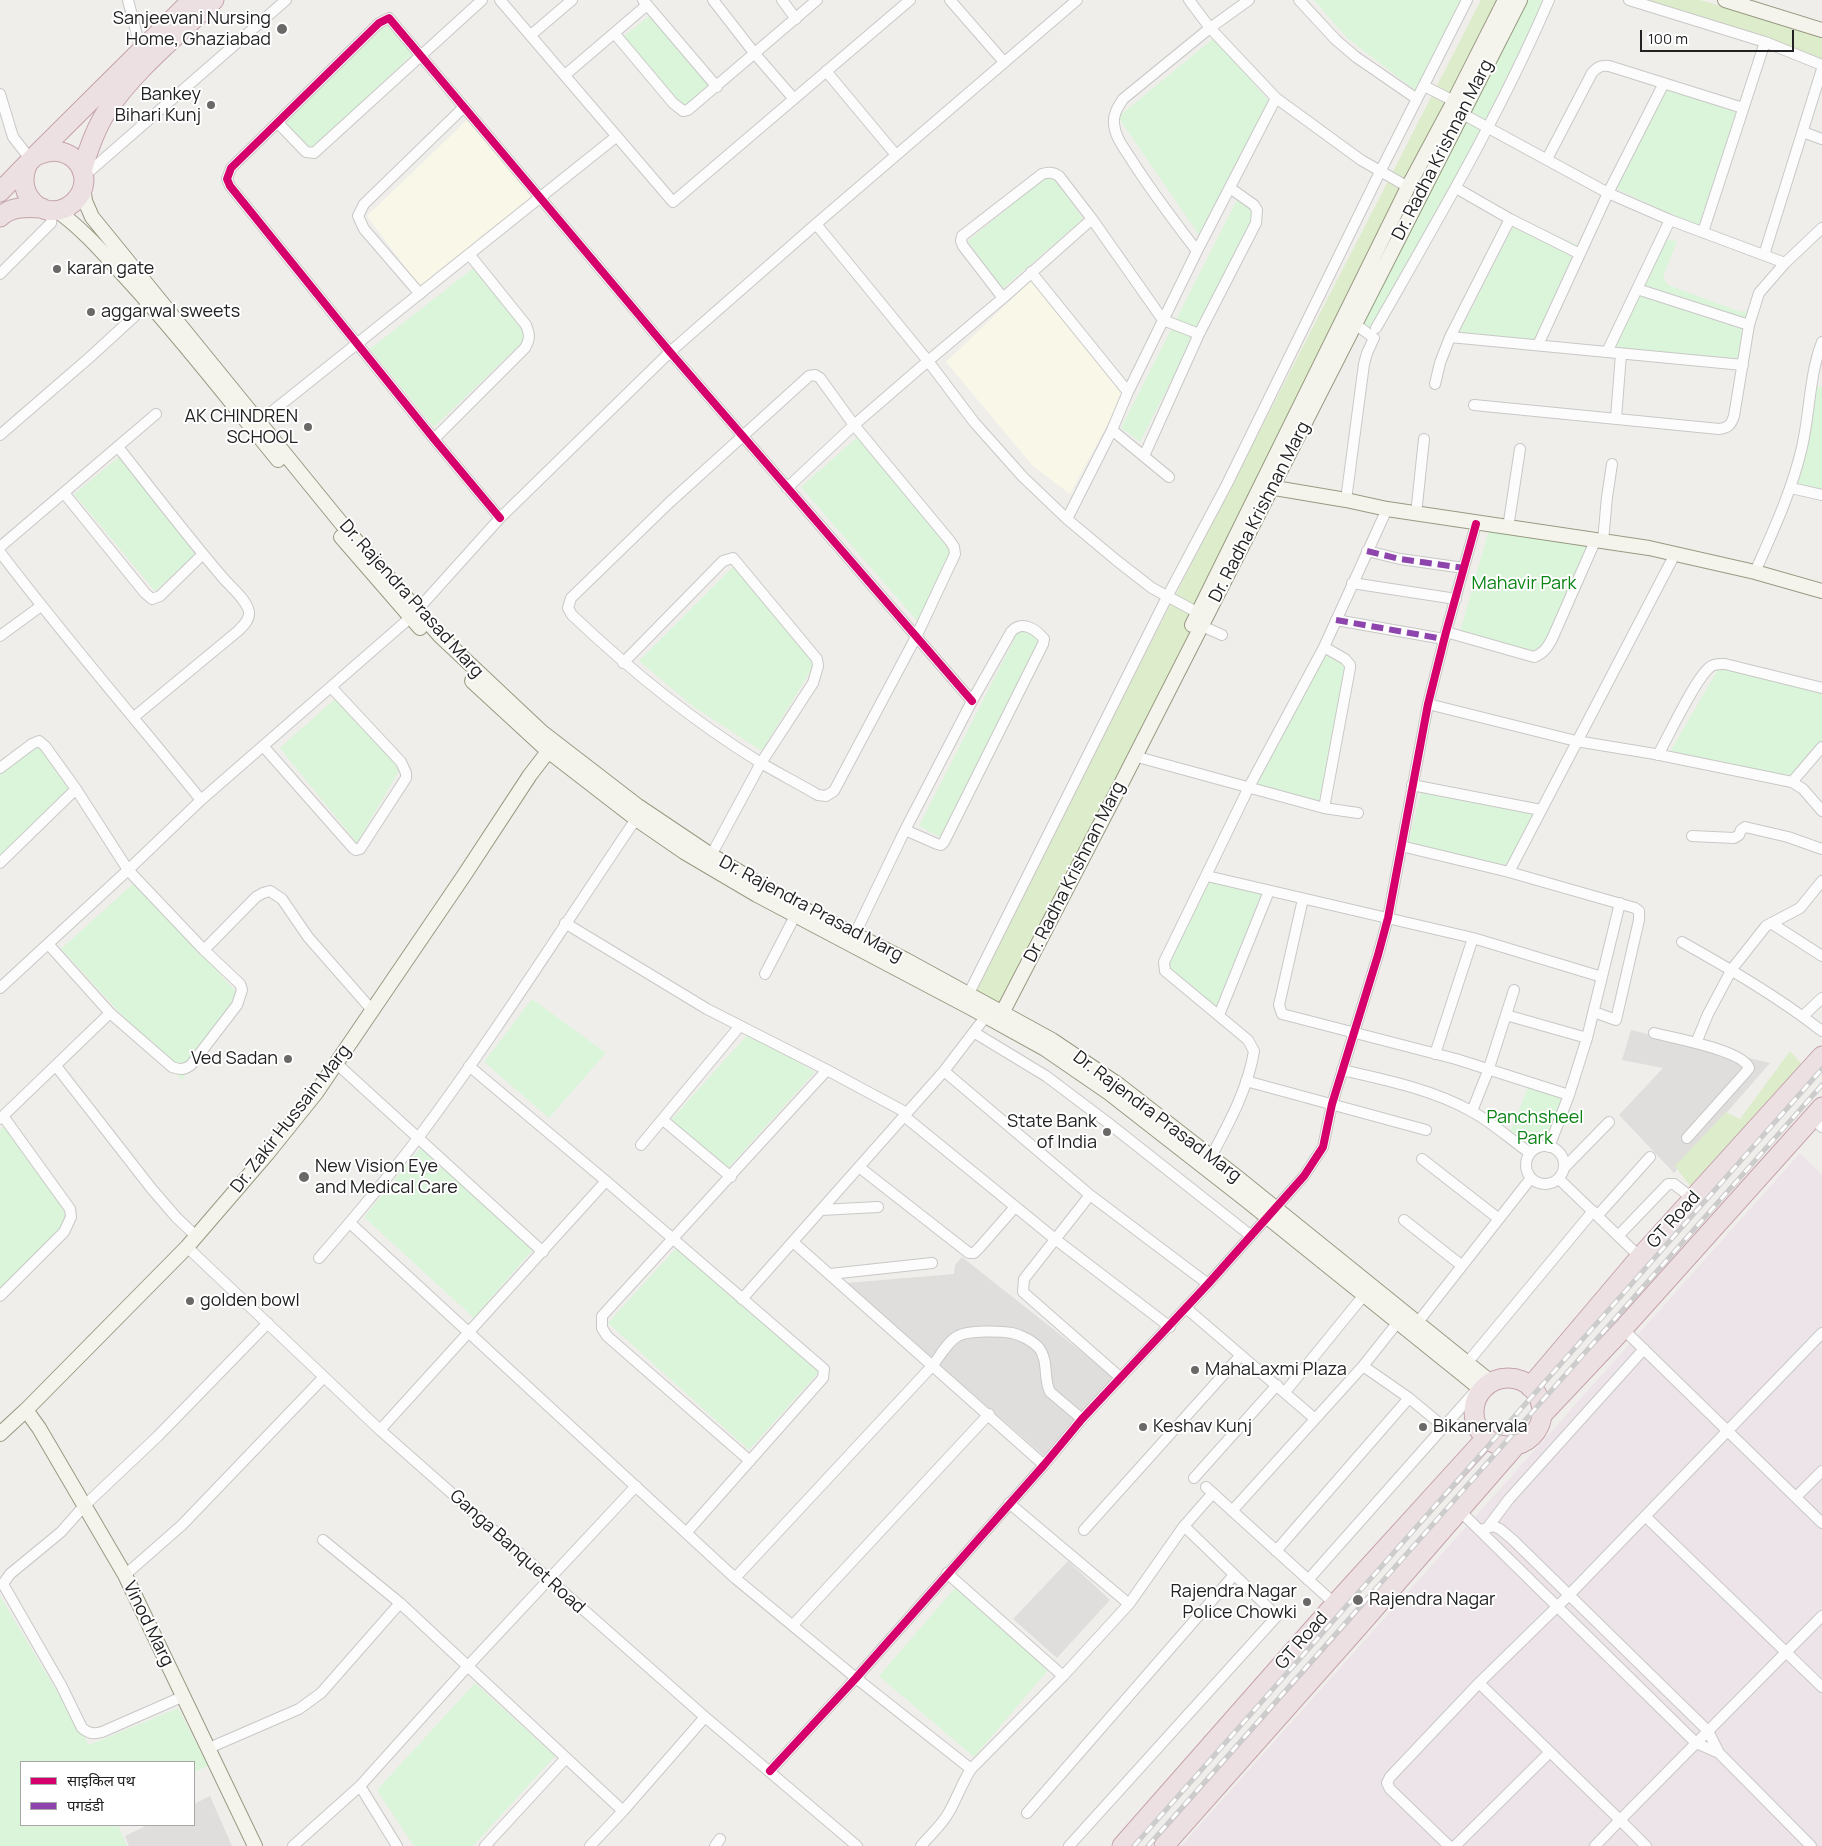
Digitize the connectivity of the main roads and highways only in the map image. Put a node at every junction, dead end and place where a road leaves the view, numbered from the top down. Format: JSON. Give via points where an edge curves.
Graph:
{"nodes":[{"id":1,"x":192,"y":0,"type":"edge"},
{"id":2,"x":214,"y":0,"type":"edge"},
{"id":3,"x":32,"y":159,"type":"junction"},
{"id":4,"x":83,"y":178,"type":"junction"},
{"id":5,"x":1,"y":187,"type":"edge"},
{"id":6,"x":50,"y":210,"type":"junction"},
{"id":7,"x":0,"y":217,"type":"edge"},
{"id":8,"x":1822,"y":1056,"type":"edge"},
{"id":9,"x":1819,"y":1117,"type":"edge"},
{"id":10,"x":1530,"y":1386,"type":"junction"},
{"id":11,"x":1541,"y":1416,"type":"junction"},
{"id":12,"x":1486,"y":1438,"type":"junction"},
{"id":13,"x":1517,"y":1444,"type":"junction"},
{"id":14,"x":1122,"y":1846,"type":"edge"},
{"id":15,"x":1164,"y":1846,"type":"edge"}],
"edges":[{"from":1,"to":3,"type":"highway"},
{"from":2,"to":4,"type":"highway","via":[[128,83],[107,110],[90,144]]},
{"from":3,"to":4,"type":"highway","via":[[46,151],[64,152],[78,163]]},
{"from":3,"to":5,"type":"highway"},
{"from":3,"to":6,"type":"highway","via":[[24,171],[24,189],[34,204]]},
{"from":4,"to":6,"type":"highway","via":[[80,194],[74,202],[65,208]]},
{"from":6,"to":7,"type":"highway","via":[[25,207]]},
{"from":8,"to":10,"type":"highway","name":"GT Road","via":[[1640,1257]]},
{"from":9,"to":11,"type":"highway","name":"GT Road"},
{"from":10,"to":11,"type":"highway","via":[[1538,1397]]},
{"from":10,"to":12,"type":"highway","via":[[1512,1379],[1499,1380],[1484,1387],[1474,1415]]},
{"from":11,"to":13,"type":"highway","via":[[1533,1434]]},
{"from":12,"to":13,"type":"highway","via":[[1504,1446]]},
{"from":12,"to":14,"type":"highway","name":"GT Road"},
{"from":13,"to":15,"type":"highway","name":"GT Road"}]}
